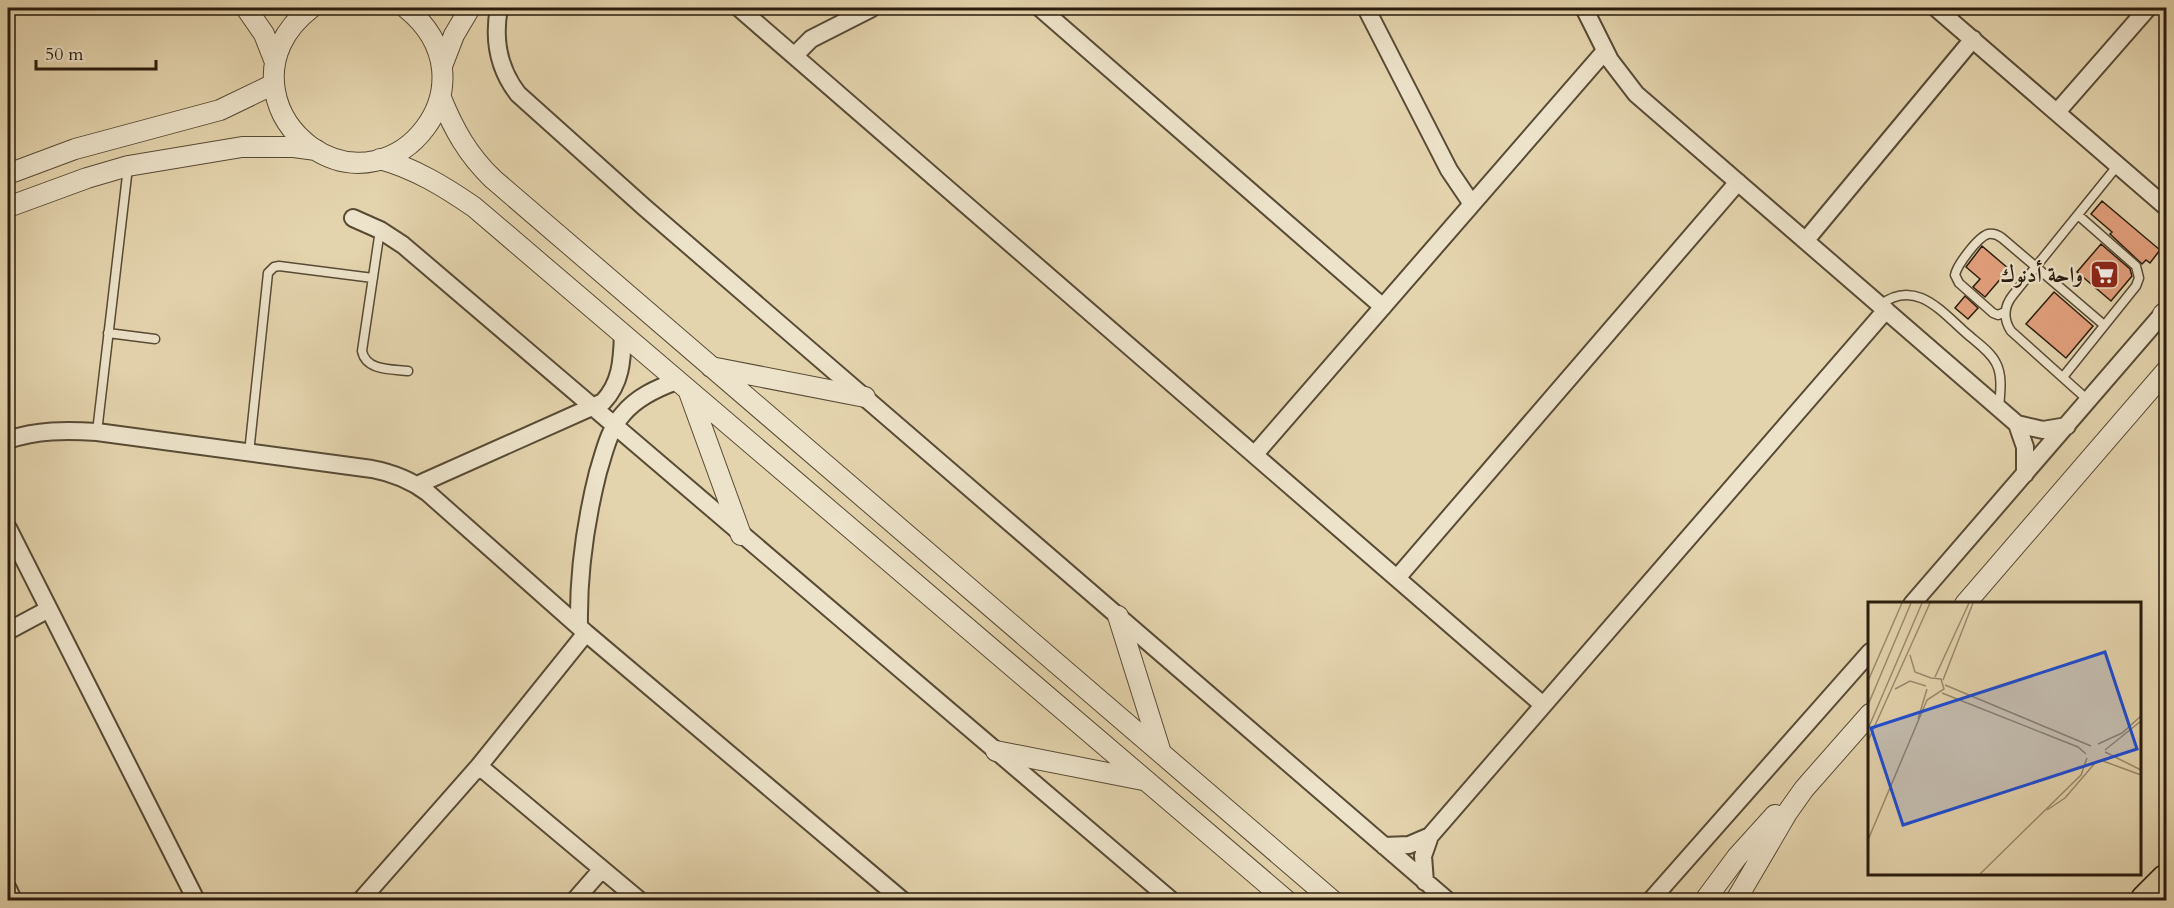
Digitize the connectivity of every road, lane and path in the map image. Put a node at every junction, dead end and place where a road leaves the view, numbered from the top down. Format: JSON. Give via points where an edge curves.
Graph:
{"nodes":[{"id":1,"x":246,"y":8,"type":"edge"},
{"id":2,"x":311,"y":8,"type":"edge"},
{"id":3,"x":406,"y":8,"type":"edge"},
{"id":4,"x":470,"y":8,"type":"edge"},
{"id":5,"x":499,"y":8,"type":"edge"},
{"id":6,"x":739,"y":8,"type":"edge"},
{"id":7,"x":872,"y":8,"type":"edge"},
{"id":8,"x":1040,"y":8,"type":"edge"},
{"id":9,"x":1366,"y":8,"type":"edge"},
{"id":10,"x":1584,"y":8,"type":"edge"},
{"id":11,"x":1936,"y":8,"type":"edge"},
{"id":12,"x":2148,"y":8,"type":"edge"},
{"id":13,"x":1973,"y":39,"type":"junction"},
{"id":14,"x":1605,"y":51,"type":"junction"},
{"id":15,"x":795,"y":55,"type":"junction"},
{"id":16,"x":275,"y":62,"type":"junction"},
{"id":17,"x":442,"y":66,"type":"junction"},
{"id":18,"x":274,"y":84,"type":"junction"},
{"id":19,"x":441,"y":98,"type":"junction"},
{"id":20,"x":2057,"y":112,"type":"junction"},
{"id":21,"x":316,"y":150,"type":"junction"},
{"id":22,"x":380,"y":159,"type":"junction"},
{"id":23,"x":2118,"y":165,"type":"junction"},
{"id":24,"x":128,"y":166,"type":"junction"},
{"id":25,"x":8,"y":174,"type":"edge"},
{"id":26,"x":1738,"y":182,"type":"junction"},
{"id":27,"x":1472,"y":204,"type":"junction"},
{"id":28,"x":8,"y":207,"type":"edge"},
{"id":29,"x":2166,"y":207,"type":"edge"},
{"id":30,"x":2078,"y":215,"type":"junction"},
{"id":31,"x":353,"y":218,"type":"dead end"},
{"id":32,"x":380,"y":230,"type":"junction"},
{"id":33,"x":1806,"y":240,"type":"junction"},
{"id":34,"x":2035,"y":267,"type":"junction"},
{"id":35,"x":373,"y":278,"type":"junction"},
{"id":36,"x":1383,"y":307,"type":"junction"},
{"id":37,"x":1883,"y":308,"type":"junction"},
{"id":38,"x":2005,"y":312,"type":"junction"},
{"id":39,"x":2165,"y":314,"type":"edge"},
{"id":40,"x":2104,"y":325,"type":"junction"},
{"id":41,"x":108,"y":333,"type":"junction"},
{"id":42,"x":623,"y":335,"type":"junction"},
{"id":43,"x":155,"y":339,"type":"dead end"},
{"id":44,"x":710,"y":367,"type":"junction"},
{"id":45,"x":408,"y":371,"type":"dead end"},
{"id":46,"x":2166,"y":371,"type":"edge"},
{"id":47,"x":2063,"y":377,"type":"junction"},
{"id":48,"x":682,"y":385,"type":"junction"},
{"id":49,"x":865,"y":397,"type":"junction"},
{"id":50,"x":2089,"y":401,"type":"junction"},
{"id":51,"x":593,"y":408,"type":"junction"},
{"id":52,"x":1999,"y":409,"type":"junction"},
{"id":53,"x":2017,"y":424,"type":"junction"},
{"id":54,"x":614,"y":425,"type":"junction"},
{"id":55,"x":2067,"y":426,"type":"junction"},
{"id":56,"x":97,"y":432,"type":"junction"},
{"id":57,"x":8,"y":440,"type":"edge"},
{"id":58,"x":249,"y":453,"type":"junction"},
{"id":59,"x":1255,"y":454,"type":"junction"},
{"id":60,"x":2025,"y":474,"type":"junction"},
{"id":61,"x":417,"y":485,"type":"junction"},
{"id":62,"x":8,"y":528,"type":"edge"},
{"id":63,"x":741,"y":535,"type":"junction"},
{"id":64,"x":1397,"y":578,"type":"junction"},
{"id":65,"x":1913,"y":602,"type":"edge"},
{"id":66,"x":1966,"y":602,"type":"edge"},
{"id":67,"x":49,"y":609,"type":"junction"},
{"id":68,"x":1118,"y":616,"type":"junction"},
{"id":69,"x":583,"y":630,"type":"junction"},
{"id":70,"x":8,"y":631,"type":"edge"},
{"id":71,"x":1868,"y":653,"type":"edge"},
{"id":72,"x":1543,"y":705,"type":"junction"},
{"id":73,"x":1868,"y":715,"type":"edge"},
{"id":74,"x":996,"y":751,"type":"junction"},
{"id":75,"x":1161,"y":753,"type":"junction"},
{"id":76,"x":479,"y":766,"type":"junction"},
{"id":77,"x":1145,"y":780,"type":"junction"},
{"id":78,"x":1804,"y":789,"type":"junction"},
{"id":79,"x":1430,"y":836,"type":"junction"},
{"id":80,"x":1384,"y":846,"type":"junction"},
{"id":81,"x":602,"y":869,"type":"junction"},
{"id":82,"x":2166,"y":880,"type":"edge"},
{"id":83,"x":1425,"y":882,"type":"junction"},
{"id":84,"x":8,"y":890,"type":"edge"},
{"id":85,"x":13,"y":900,"type":"edge"},
{"id":86,"x":196,"y":900,"type":"edge"},
{"id":87,"x":361,"y":900,"type":"edge"},
{"id":88,"x":575,"y":900,"type":"edge"},
{"id":89,"x":639,"y":900,"type":"edge"},
{"id":90,"x":902,"y":900,"type":"edge"},
{"id":91,"x":1171,"y":900,"type":"edge"},
{"id":92,"x":1286,"y":900,"type":"edge"},
{"id":93,"x":1332,"y":900,"type":"edge"},
{"id":94,"x":1447,"y":900,"type":"edge"},
{"id":95,"x":1651,"y":900,"type":"edge"},
{"id":96,"x":1705,"y":900,"type":"edge"},
{"id":97,"x":1736,"y":900,"type":"edge"},
{"id":98,"x":2146,"y":900,"type":"edge"}],
"edges":[{"from":1,"to":16,"type":"street","via":[[264,34]]},
{"from":2,"to":16,"type":"street","via":[[288,30]]},
{"from":3,"to":17,"type":"street","via":[[430,33]]},
{"from":4,"to":17,"type":"street"},
{"from":5,"to":49,"type":"street","via":[[498,55],[518,94]]},
{"from":6,"to":15,"type":"street"},
{"from":7,"to":15,"type":"street","via":[[811,39]]},
{"from":8,"to":36,"type":"street"},
{"from":9,"to":27,"type":"street","via":[[1449,170]]},
{"from":10,"to":14,"type":"street"},
{"from":11,"to":13,"type":"street"},
{"from":12,"to":20,"type":"street"},
{"from":13,"to":20,"type":"street"},
{"from":13,"to":33,"type":"street"},
{"from":14,"to":26,"type":"street","via":[[1636,94]]},
{"from":14,"to":27,"type":"street"},
{"from":15,"to":59,"type":"street"},
{"from":16,"to":18,"type":"street"},
{"from":17,"to":19,"type":"street"},
{"from":18,"to":21,"type":"street","via":[[287,122]]},
{"from":18,"to":25,"type":"street","via":[[220,110],[75,149]]},
{"from":19,"to":22,"type":"street","via":[[418,137]]},
{"from":19,"to":44,"type":"street","via":[[460,140],[481,167]]},
{"from":20,"to":23,"type":"street"},
{"from":21,"to":22,"type":"street","via":[[347,161]]},
{"from":21,"to":24,"type":"street","via":[[242,147]]},
{"from":22,"to":42,"type":"street","via":[[433,181],[474,207]]},
{"from":23,"to":29,"type":"street"},
{"from":23,"to":30,"type":"lane"},
{"from":24,"to":28,"type":"street"},
{"from":24,"to":41,"type":"lane"},
{"from":26,"to":33,"type":"street"},
{"from":26,"to":64,"type":"street"},
{"from":27,"to":36,"type":"street"},
{"from":30,"to":34,"type":"lane"},
{"from":30,"to":40,"type":"lane","via":[[2138,272],[2136,286]]},
{"from":31,"to":32,"type":"street"},
{"from":32,"to":35,"type":"lane"},
{"from":32,"to":51,"type":"street","via":[[403,245]]},
{"from":33,"to":37,"type":"street"},
{"from":34,"to":38,"type":"lane","via":[[2009,300]]},
{"from":34,"to":38,"type":"lane","via":[[1992,234],[1983,237],[1959,265],[1955,275],[1959,283],[1993,313]]},
{"from":34,"to":40,"type":"lane"},
{"from":35,"to":45,"type":"lane","via":[[363,357],[376,367]]},
{"from":35,"to":58,"type":"lane","via":[[279,266],[268,273]]},
{"from":36,"to":59,"type":"street"},
{"from":37,"to":52,"type":"street"},
{"from":37,"to":52,"type":"lane","via":[[1892,297],[1906,295],[1933,304],[1993,359],[2000,379]]},
{"from":37,"to":72,"type":"street"},
{"from":38,"to":47,"type":"lane","via":[[2011,331]]},
{"from":39,"to":50,"type":"street"},
{"from":40,"to":47,"type":"lane"},
{"from":41,"to":43,"type":"lane"},
{"from":41,"to":56,"type":"lane"},
{"from":42,"to":48,"type":"street"},
{"from":42,"to":51,"type":"street","via":[[619,378],[611,394]]},
{"from":44,"to":49,"type":"street"},
{"from":44,"to":75,"type":"street"},
{"from":46,"to":66,"type":"street"},
{"from":47,"to":50,"type":"lane"},
{"from":48,"to":54,"type":"street","via":[[662,386],[635,402]]},
{"from":48,"to":63,"type":"street"},
{"from":48,"to":77,"type":"street"},
{"from":49,"to":68,"type":"street"},
{"from":50,"to":55,"type":"street"},
{"from":51,"to":54,"type":"street"},
{"from":51,"to":61,"type":"street"},
{"from":52,"to":53,"type":"street"},
{"from":53,"to":55,"type":"street","via":[[2043,430]]},
{"from":53,"to":60,"type":"street","via":[[2025,447]]},
{"from":54,"to":63,"type":"street"},
{"from":54,"to":69,"type":"street","via":[[587,519],[580,571]]},
{"from":55,"to":60,"type":"street"},
{"from":56,"to":57,"type":"street","via":[[45,431]]},
{"from":56,"to":58,"type":"street"},
{"from":58,"to":61,"type":"street","via":[[372,469]]},
{"from":59,"to":64,"type":"street"},
{"from":60,"to":65,"type":"street"},
{"from":61,"to":69,"type":"street"},
{"from":62,"to":67,"type":"street"},
{"from":63,"to":74,"type":"street"},
{"from":64,"to":72,"type":"street"},
{"from":67,"to":70,"type":"street"},
{"from":67,"to":86,"type":"street"},
{"from":68,"to":75,"type":"street"},
{"from":68,"to":80,"type":"street"},
{"from":69,"to":76,"type":"street"},
{"from":69,"to":90,"type":"street"},
{"from":71,"to":95,"type":"street"},
{"from":72,"to":79,"type":"street"},
{"from":73,"to":78,"type":"street"},
{"from":74,"to":77,"type":"street"},
{"from":74,"to":91,"type":"street"},
{"from":75,"to":93,"type":"street"},
{"from":76,"to":81,"type":"street"},
{"from":76,"to":87,"type":"street"},
{"from":77,"to":92,"type":"street"},
{"from":78,"to":96,"type":"street","via":[[1754,837]]},
{"from":78,"to":97,"type":"street"},
{"from":79,"to":80,"type":"street","via":[[1408,845]]},
{"from":79,"to":83,"type":"street","via":[[1424,856]]},
{"from":80,"to":83,"type":"street"},
{"from":81,"to":88,"type":"street"},
{"from":81,"to":89,"type":"street"},
{"from":82,"to":98,"type":"highway"},
{"from":83,"to":94,"type":"street"},
{"from":84,"to":85,"type":"street"}]}
